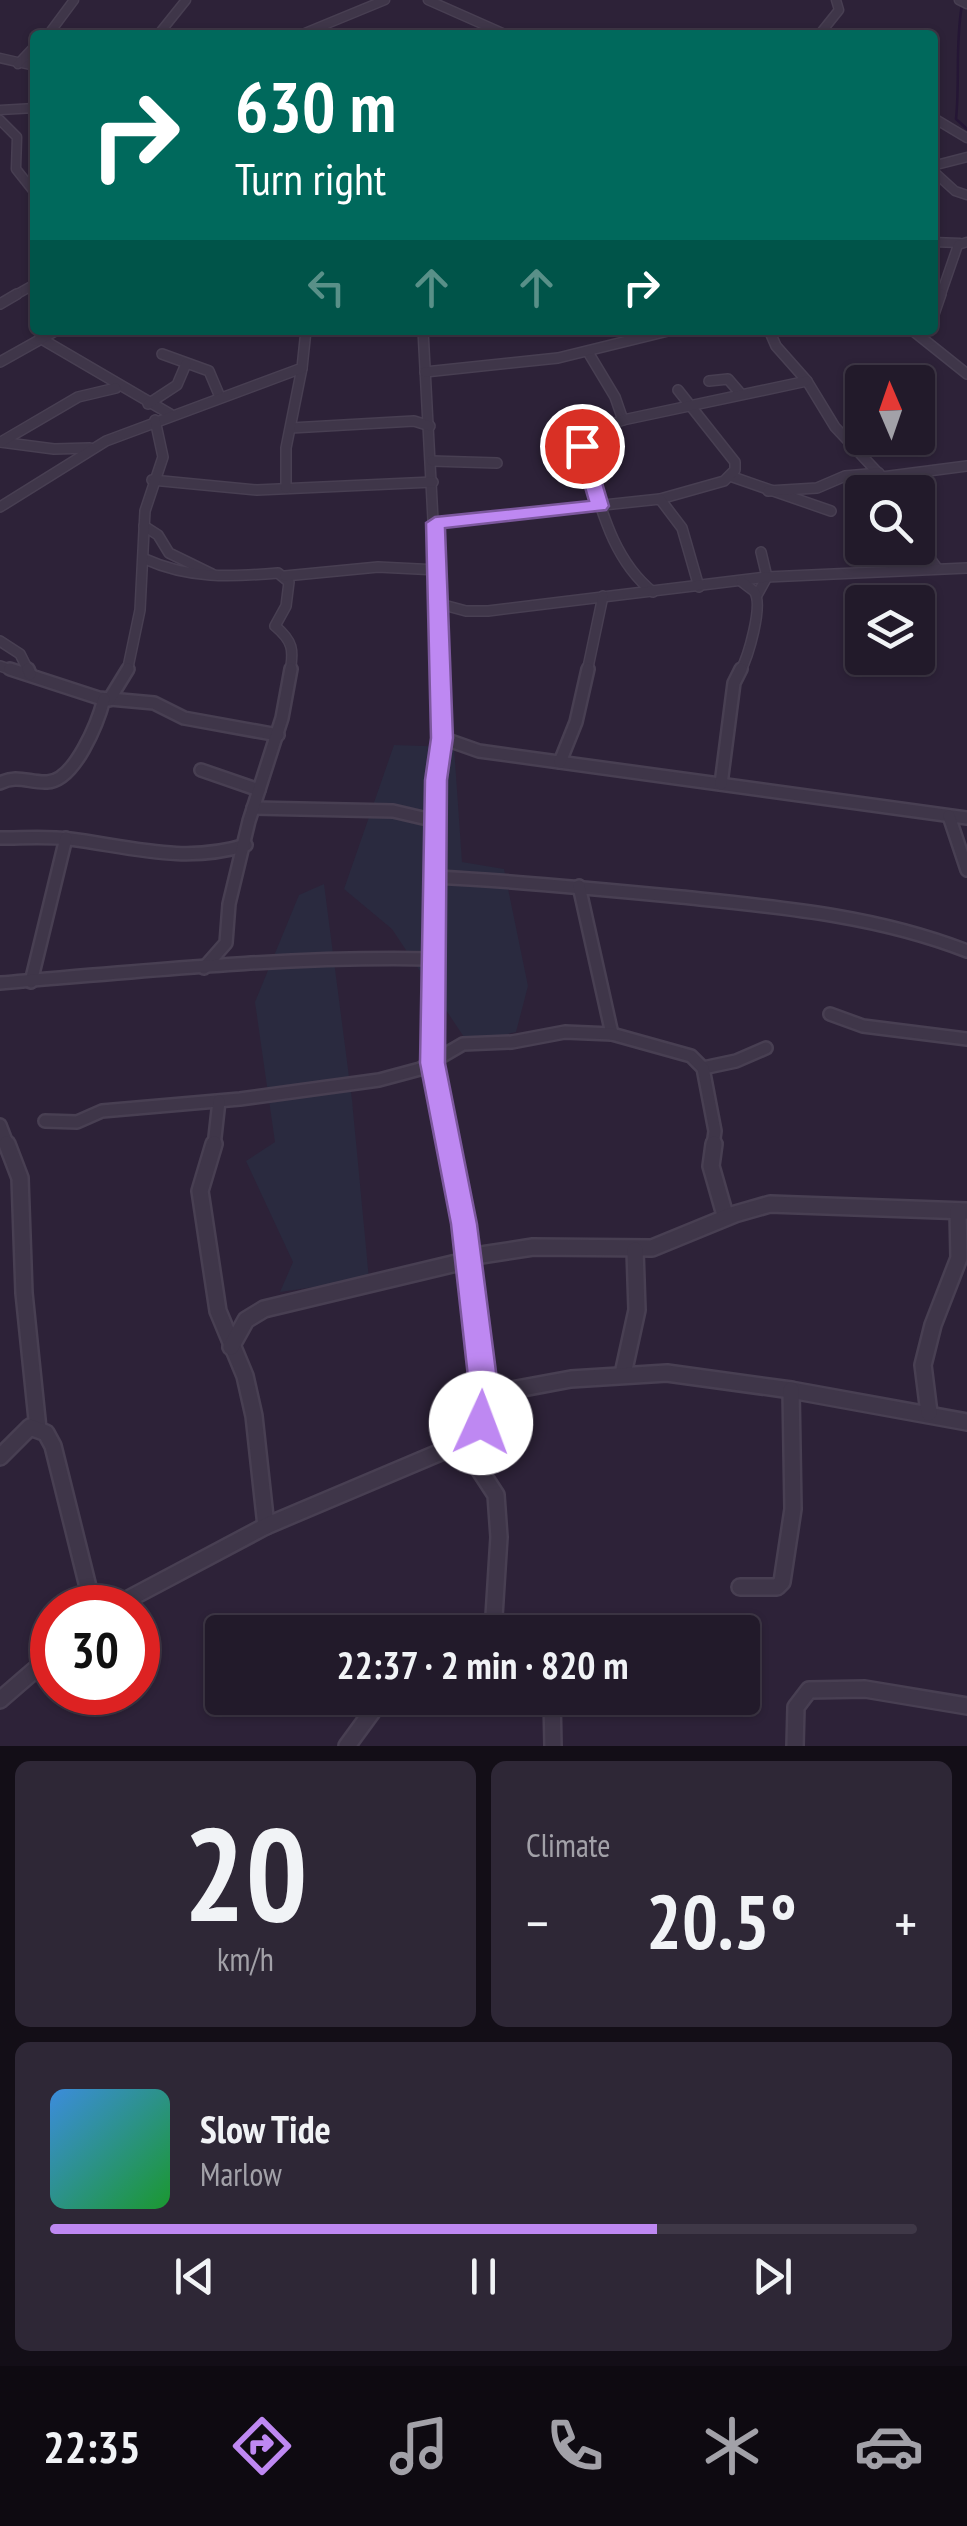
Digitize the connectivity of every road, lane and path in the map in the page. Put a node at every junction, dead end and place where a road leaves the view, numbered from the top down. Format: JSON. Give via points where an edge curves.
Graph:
{"nodes":[{"id":1,"x":74,"y":0,"type":"edge"},
{"id":2,"x":186,"y":0,"type":"edge"},
{"id":3,"x":385,"y":0,"type":"edge"},
{"id":4,"x":836,"y":0,"type":"edge"},
{"id":5,"x":959,"y":0,"type":"edge"},
{"id":6,"x":434,"y":1,"type":"edge"},
{"id":7,"x":967,"y":4,"type":"edge"},
{"id":8,"x":487,"y":26,"type":"junction"},
{"id":9,"x":52,"y":30,"type":"edge"},
{"id":10,"x":162,"y":30,"type":"edge"},
{"id":11,"x":312,"y":30,"type":"edge"},
{"id":12,"x":480,"y":30,"type":"edge"},
{"id":13,"x":496,"y":30,"type":"edge"},
{"id":14,"x":823,"y":30,"type":"edge"},
{"id":15,"x":30,"y":51,"type":"edge"},
{"id":16,"x":0,"y":58,"type":"edge"},
{"id":17,"x":18,"y":64,"type":"junction"},
{"id":18,"x":30,"y":65,"type":"edge"},
{"id":19,"x":30,"y":108,"type":"edge"},
{"id":20,"x":0,"y":110,"type":"edge"},
{"id":21,"x":0,"y":120,"type":"edge"},
{"id":22,"x":938,"y":121,"type":"edge"},
{"id":23,"x":967,"y":138,"type":"edge"},
{"id":24,"x":965,"y":157,"type":"edge"},
{"id":25,"x":938,"y":166,"type":"edge"},
{"id":26,"x":938,"y":174,"type":"edge"},
{"id":27,"x":30,"y":189,"type":"edge"},
{"id":28,"x":967,"y":195,"type":"edge"},
{"id":29,"x":938,"y":242,"type":"edge"},
{"id":30,"x":964,"y":242,"type":"edge"},
{"id":31,"x":30,"y":287,"type":"edge"},
{"id":32,"x":0,"y":303,"type":"edge"},
{"id":33,"x":938,"y":305,"type":"edge"},
{"id":34,"x":47,"y":335,"type":"edge"},
{"id":35,"x":305,"y":335,"type":"edge"},
{"id":36,"x":423,"y":335,"type":"edge"},
{"id":37,"x":653,"y":335,"type":"edge"},
{"id":38,"x":771,"y":335,"type":"edge"},
{"id":39,"x":927,"y":335,"type":"edge"},
{"id":40,"x":40,"y":338,"type":"junction"},
{"id":41,"x":588,"y":352,"type":"junction"},
{"id":42,"x":162,"y":354,"type":"dead end"},
{"id":43,"x":0,"y":362,"type":"edge"},
{"id":44,"x":186,"y":364,"type":"junction"},
{"id":45,"x":302,"y":368,"type":"junction"},
{"id":46,"x":426,"y":372,"type":"junction"},
{"id":47,"x":967,"y":374,"type":"edge"},
{"id":48,"x":708,"y":381,"type":"dead end"},
{"id":49,"x":808,"y":382,"type":"junction"},
{"id":50,"x":116,"y":388,"type":"junction"},
{"id":51,"x":678,"y":390,"type":"dead end"},
{"id":52,"x":741,"y":394,"type":"junction"},
{"id":53,"x":220,"y":397,"type":"junction"},
{"id":54,"x":148,"y":404,"type":"junction"},
{"id":55,"x":692,"y":407,"type":"junction"},
{"id":56,"x":170,"y":414,"type":"junction"},
{"id":57,"x":156,"y":420,"type":"junction"},
{"id":58,"x":622,"y":420,"type":"junction"},
{"id":59,"x":430,"y":426,"type":"junction"},
{"id":60,"x":291,"y":428,"type":"junction"},
{"id":61,"x":1,"y":442,"type":"edge"},
{"id":62,"x":94,"y":448,"type":"junction"},
{"id":63,"x":432,"y":462,"type":"junction"},
{"id":64,"x":497,"y":463,"type":"dead end"},
{"id":65,"x":967,"y":466,"type":"edge"},
{"id":66,"x":881,"y":475,"type":"joint"},
{"id":67,"x":730,"y":476,"type":"junction"},
{"id":68,"x":845,"y":476,"type":"edge"},
{"id":69,"x":152,"y":480,"type":"junction"},
{"id":70,"x":433,"y":482,"type":"junction"},
{"id":71,"x":286,"y":488,"type":"junction"},
{"id":72,"x":768,"y":490,"type":"junction"},
{"id":73,"x":660,"y":499,"type":"junction"},
{"id":74,"x":600,"y":506,"type":"junction"},
{"id":75,"x":0,"y":507,"type":"edge"},
{"id":76,"x":831,"y":512,"type":"dead end"},
{"id":77,"x":435,"y":523,"type":"junction"},
{"id":78,"x":144,"y":526,"type":"junction"},
{"id":79,"x":761,"y":552,"type":"dead end"},
{"id":80,"x":145,"y":559,"type":"junction"},
{"id":81,"x":935,"y":565,"type":"edge"},
{"id":82,"x":937,"y":568,"type":"junction"},
{"id":83,"x":967,"y":568,"type":"edge"},
{"id":84,"x":438,"y":570,"type":"junction"},
{"id":85,"x":285,"y":576,"type":"junction"},
{"id":86,"x":767,"y":577,"type":"junction"},
{"id":87,"x":219,"y":578,"type":"junction"},
{"id":88,"x":741,"y":580,"type":"junction"},
{"id":89,"x":699,"y":587,"type":"junction"},
{"id":90,"x":653,"y":592,"type":"junction"},
{"id":91,"x":604,"y":596,"type":"junction"},
{"id":92,"x":757,"y":596,"type":"junction"},
{"id":93,"x":440,"y":604,"type":"junction"},
{"id":94,"x":0,"y":641,"type":"edge"},
{"id":95,"x":0,"y":666,"type":"edge"},
{"id":96,"x":30,"y":674,"type":"junction"},
{"id":97,"x":107,"y":700,"type":"junction"},
{"id":98,"x":278,"y":734,"type":"junction"},
{"id":99,"x":442,"y":738,"type":"junction"},
{"id":100,"x":560,"y":762,"type":"junction"},
{"id":101,"x":202,"y":770,"type":"dead end"},
{"id":102,"x":0,"y":783,"type":"edge"},
{"id":103,"x":721,"y":784,"type":"junction"},
{"id":104,"x":260,"y":790,"type":"junction"},
{"id":105,"x":252,"y":808,"type":"junction"},
{"id":106,"x":950,"y":816,"type":"junction"},
{"id":107,"x":967,"y":818,"type":"edge"},
{"id":108,"x":436,"y":820,"type":"junction"},
{"id":109,"x":0,"y":838,"type":"edge"},
{"id":110,"x":66,"y":838,"type":"junction"},
{"id":111,"x":246,"y":845,"type":"junction"},
{"id":112,"x":967,"y":870,"type":"edge"},
{"id":113,"x":434,"y":877,"type":"junction"},
{"id":114,"x":579,"y":886,"type":"junction"},
{"id":115,"x":967,"y":951,"type":"edge"},
{"id":116,"x":431,"y":959,"type":"junction"},
{"id":117,"x":204,"y":968,"type":"junction"},
{"id":118,"x":31,"y":982,"type":"junction"},
{"id":119,"x":0,"y":983,"type":"edge"},
{"id":120,"x":830,"y":1014,"type":"dead end"},
{"id":121,"x":612,"y":1034,"type":"junction"},
{"id":122,"x":967,"y":1039,"type":"edge"},
{"id":123,"x":766,"y":1048,"type":"dead end"},
{"id":124,"x":432,"y":1063,"type":"junction"},
{"id":125,"x":702,"y":1068,"type":"junction"},
{"id":126,"x":220,"y":1101,"type":"junction"},
{"id":127,"x":45,"y":1121,"type":"dead end"},
{"id":128,"x":0,"y":1125,"type":"edge"},
{"id":129,"x":963,"y":1211,"type":"edge"},
{"id":130,"x":725,"y":1215,"type":"junction"},
{"id":131,"x":635,"y":1250,"type":"junction"},
{"id":132,"x":468,"y":1258,"type":"junction"},
{"id":133,"x":231,"y":1347,"type":"junction"},
{"id":134,"x":623,"y":1374,"type":"junction"},
{"id":135,"x":791,"y":1390,"type":"junction"},
{"id":136,"x":485,"y":1395,"type":"junction"},
{"id":137,"x":930,"y":1413,"type":"junction"},
{"id":138,"x":967,"y":1422,"type":"edge"},
{"id":139,"x":38,"y":1429,"type":"junction"},
{"id":140,"x":462,"y":1443,"type":"junction"},
{"id":141,"x":0,"y":1458,"type":"edge"},
{"id":142,"x":266,"y":1526,"type":"junction"},
{"id":143,"x":87,"y":1585,"type":"edge"},
{"id":144,"x":155,"y":1585,"type":"edge"},
{"id":145,"x":740,"y":1587,"type":"dead end"},
{"id":146,"x":493,"y":1615,"type":"edge"},
{"id":147,"x":30,"y":1674,"type":"edge"},
{"id":148,"x":0,"y":1700,"type":"edge"},
{"id":149,"x":967,"y":1706,"type":"edge"},
{"id":150,"x":369,"y":1715,"type":"edge"},
{"id":151,"x":552,"y":1715,"type":"edge"},
{"id":152,"x":346,"y":1746,"type":"edge"},
{"id":153,"x":552,"y":1746,"type":"edge"},
{"id":154,"x":795,"y":1746,"type":"edge"}],
"edges":[{"from":1,"to":9,"type":"street"},
{"from":2,"to":10,"type":"street"},
{"from":3,"to":11,"type":"street"},
{"from":4,"to":14,"type":"street","via":[[838,10]]},
{"from":5,"to":7,"type":"street"},
{"from":6,"to":8,"type":"street"},
{"from":8,"to":12,"type":"street"},
{"from":8,"to":13,"type":"street"},
{"from":15,"to":17,"type":"street"},
{"from":16,"to":17,"type":"street"},
{"from":17,"to":18,"type":"street"},
{"from":19,"to":20,"type":"street"},
{"from":21,"to":27,"type":"street","via":[[17,138],[13,167]]},
{"from":22,"to":23,"type":"street"},
{"from":24,"to":25,"type":"street"},
{"from":26,"to":28,"type":"street"},
{"from":29,"to":30,"type":"street"},
{"from":30,"to":33,"type":"street"},
{"from":31,"to":32,"type":"street"},
{"from":34,"to":40,"type":"street"},
{"from":35,"to":45,"type":"street"},
{"from":36,"to":46,"type":"street"},
{"from":37,"to":41,"type":"street"},
{"from":38,"to":49,"type":"street"},
{"from":39,"to":47,"type":"street"},
{"from":40,"to":43,"type":"street"},
{"from":40,"to":50,"type":"street"},
{"from":41,"to":46,"type":"street"},
{"from":41,"to":58,"type":"street"},
{"from":42,"to":44,"type":"street"},
{"from":44,"to":53,"type":"street","via":[[209,371]]},
{"from":44,"to":54,"type":"street","via":[[176,385]]},
{"from":45,"to":53,"type":"street"},
{"from":45,"to":60,"type":"street"},
{"from":46,"to":59,"type":"street"},
{"from":48,"to":52,"type":"street","via":[[728,378]]},
{"from":49,"to":52,"type":"street"},
{"from":49,"to":66,"type":"street","via":[[835,428]]},
{"from":50,"to":54,"type":"street"},
{"from":50,"to":61,"type":"street","via":[[78,398]]},
{"from":51,"to":55,"type":"street"},
{"from":52,"to":55,"type":"street"},
{"from":53,"to":56,"type":"street"},
{"from":54,"to":56,"type":"street"},
{"from":55,"to":58,"type":"street"},
{"from":55,"to":67,"type":"street","via":[[735,462]]},
{"from":56,"to":57,"type":"street"},
{"from":57,"to":62,"type":"street"},
{"from":57,"to":69,"type":"street","via":[[164,451]]},
{"from":58,"to":74,"type":"street","via":[[582,444]]},
{"from":59,"to":60,"type":"street","via":[[414,421]]},
{"from":59,"to":63,"type":"street"},
{"from":60,"to":71,"type":"street"},
{"from":61,"to":62,"type":"street"},
{"from":62,"to":75,"type":"street"},
{"from":63,"to":64,"type":"street"},
{"from":63,"to":70,"type":"street"},
{"from":65,"to":66,"type":"street"},
{"from":67,"to":72,"type":"street"},
{"from":67,"to":73,"type":"street"},
{"from":68,"to":72,"type":"street","via":[[817,488]]},
{"from":69,"to":71,"type":"street"},
{"from":69,"to":78,"type":"street"},
{"from":70,"to":71,"type":"street"},
{"from":70,"to":77,"type":"street"},
{"from":72,"to":76,"type":"street"},
{"from":73,"to":74,"type":"street"},
{"from":73,"to":89,"type":"street","via":[[686,538]]},
{"from":74,"to":77,"type":"street"},
{"from":74,"to":90,"type":"street","via":[[634,577]]},
{"from":77,"to":84,"type":"street"},
{"from":78,"to":80,"type":"street"},
{"from":78,"to":87,"type":"street","via":[[169,553]]},
{"from":79,"to":86,"type":"street"},
{"from":80,"to":87,"type":"street"},
{"from":80,"to":97,"type":"street","via":[[135,644],[123,681]]},
{"from":81,"to":82,"type":"street"},
{"from":82,"to":83,"type":"street"},
{"from":82,"to":86,"type":"street"},
{"from":84,"to":85,"type":"street"},
{"from":84,"to":93,"type":"street"},
{"from":85,"to":87,"type":"street"},
{"from":85,"to":98,"type":"street","via":[[290,594],[275,626],[294,650]]},
{"from":86,"to":88,"type":"street"},
{"from":86,"to":92,"type":"street"},
{"from":88,"to":89,"type":"street"},
{"from":88,"to":92,"type":"street"},
{"from":89,"to":90,"type":"street"},
{"from":90,"to":91,"type":"street"},
{"from":91,"to":93,"type":"street","via":[[488,611]]},
{"from":91,"to":100,"type":"street","via":[[583,706]]},
{"from":92,"to":103,"type":"street","via":[[748,657],[734,683]]},
{"from":93,"to":99,"type":"street"},
{"from":94,"to":96,"type":"street","via":[[20,654]]},
{"from":95,"to":96,"type":"street"},
{"from":96,"to":97,"type":"street"},
{"from":97,"to":98,"type":"street","via":[[154,703],[184,718]]},
{"from":97,"to":102,"type":"street","via":[[88,742],[62,776],[13,776]]},
{"from":98,"to":104,"type":"street"},
{"from":99,"to":100,"type":"street","via":[[479,751]]},
{"from":99,"to":108,"type":"street"},
{"from":100,"to":103,"type":"street"},
{"from":101,"to":104,"type":"street"},
{"from":103,"to":106,"type":"street"},
{"from":104,"to":105,"type":"street"},
{"from":105,"to":108,"type":"street","via":[[392,811]]},
{"from":105,"to":111,"type":"street"},
{"from":106,"to":107,"type":"street"},
{"from":106,"to":112,"type":"street"},
{"from":108,"to":113,"type":"street"},
{"from":109,"to":110,"type":"street"},
{"from":110,"to":111,"type":"street","via":[[170,856]]},
{"from":110,"to":118,"type":"street"},
{"from":111,"to":117,"type":"street","via":[[224,948]]},
{"from":113,"to":114,"type":"street"},
{"from":113,"to":116,"type":"street"},
{"from":114,"to":115,"type":"street","via":[[817,911]]},
{"from":114,"to":121,"type":"street"},
{"from":116,"to":117,"type":"street"},
{"from":116,"to":124,"type":"street"},
{"from":117,"to":118,"type":"street"},
{"from":118,"to":119,"type":"street"},
{"from":120,"to":122,"type":"street","via":[[863,1026]]},
{"from":121,"to":124,"type":"street","via":[[565,1032],[464,1044]]},
{"from":121,"to":125,"type":"street","via":[[691,1056]]},
{"from":123,"to":125,"type":"street"},
{"from":124,"to":126,"type":"street","via":[[379,1080]]},
{"from":124,"to":132,"type":"street"},
{"from":125,"to":130,"type":"street","via":[[715,1131],[711,1166]]},
{"from":126,"to":127,"type":"street"},
{"from":126,"to":133,"type":"street","via":[[200,1191],[218,1311]]},
{"from":128,"to":139,"type":"street","via":[[20,1178]]},
{"from":129,"to":130,"type":"street","via":[[809,1202]]},
{"from":129,"to":137,"type":"street","via":[[959,1258],[923,1365]]},
{"from":130,"to":131,"type":"street","via":[[686,1239]]},
{"from":131,"to":132,"type":"street","via":[[526,1245]]},
{"from":131,"to":134,"type":"street","via":[[637,1310]]},
{"from":132,"to":133,"type":"street","via":[[264,1309],[246,1320]]},
{"from":132,"to":136,"type":"street"},
{"from":133,"to":142,"type":"street","via":[[254,1416]]},
{"from":134,"to":135,"type":"street","via":[[680,1374]]},
{"from":134,"to":136,"type":"street"},
{"from":135,"to":137,"type":"street"},
{"from":135,"to":145,"type":"street","via":[[793,1510],[782,1582]]},
{"from":136,"to":140,"type":"street","via":[[481,1423]]},
{"from":137,"to":138,"type":"street"},
{"from":139,"to":141,"type":"street","via":[[22,1431]]},
{"from":139,"to":143,"type":"street","via":[[53,1446]]},
{"from":140,"to":142,"type":"street"},
{"from":140,"to":146,"type":"street","via":[[496,1496]]},
{"from":142,"to":144,"type":"street"},
{"from":147,"to":148,"type":"street"},
{"from":149,"to":154,"type":"street","via":[[922,1695],[809,1690],[796,1707]]},
{"from":150,"to":152,"type":"street"},
{"from":151,"to":153,"type":"street"}]}
